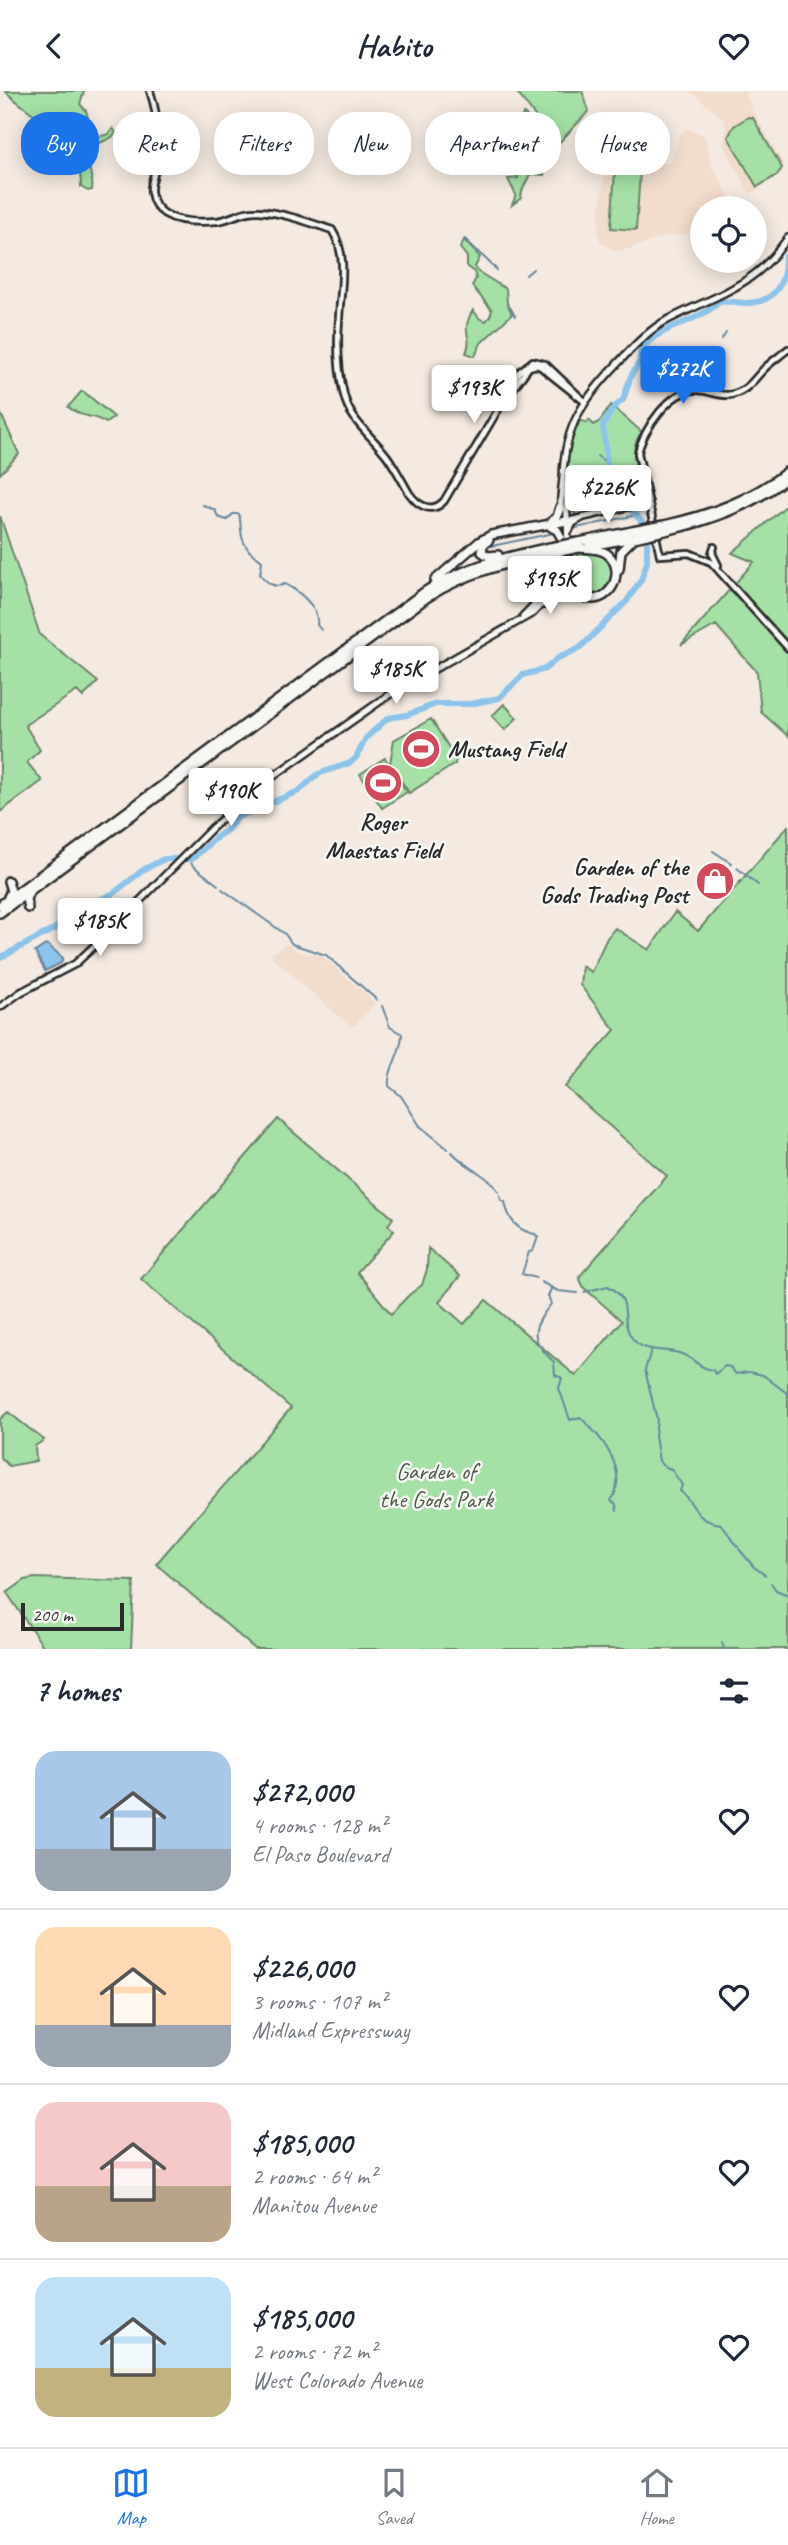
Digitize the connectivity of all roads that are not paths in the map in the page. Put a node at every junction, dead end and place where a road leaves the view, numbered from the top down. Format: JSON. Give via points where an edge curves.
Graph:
{"nodes":[{"id":1,"x":150,"y":91,"type":"edge"},
{"id":2,"x":788,"y":237,"type":"edge"},
{"id":3,"x":788,"y":349,"type":"edge"},
{"id":4,"x":585,"y":402,"type":"junction"},
{"id":5,"x":788,"y":471,"type":"edge"},
{"id":6,"x":788,"y":477,"type":"edge"},
{"id":7,"x":649,"y":502,"type":"junction"},
{"id":8,"x":563,"y":507,"type":"junction"},
{"id":9,"x":582,"y":518,"type":"junction"},
{"id":10,"x":563,"y":522,"type":"junction"},
{"id":11,"x":549,"y":525,"type":"junction"},
{"id":12,"x":665,"y":528,"type":"junction"},
{"id":13,"x":633,"y":534,"type":"junction"},
{"id":14,"x":564,"y":535,"type":"junction"},
{"id":15,"x":579,"y":545,"type":"junction"},
{"id":16,"x":714,"y":547,"type":"dead end"},
{"id":17,"x":534,"y":551,"type":"junction"},
{"id":18,"x":550,"y":551,"type":"junction"},
{"id":19,"x":567,"y":557,"type":"junction"},
{"id":20,"x":720,"y":569,"type":"junction"},
{"id":21,"x":556,"y":584,"type":"junction"},
{"id":22,"x":572,"y":593,"type":"junction"},
{"id":23,"x":544,"y":604,"type":"junction"},
{"id":24,"x":387,"y":618,"type":"junction"},
{"id":25,"x":521,"y":618,"type":"junction"},
{"id":26,"x":788,"y":648,"type":"edge"},
{"id":27,"x":344,"y":655,"type":"junction"},
{"id":28,"x":29,"y":887,"type":"junction"},
{"id":29,"x":19,"y":895,"type":"junction"},
{"id":30,"x":6,"y":903,"type":"edge"},
{"id":31,"x":0,"y":913,"type":"edge"},
{"id":32,"x":0,"y":1007,"type":"edge"}],
"edges":[{"from":1,"to":4,"type":"street","via":[[158,144],[150,190],[163,213],[196,221],[218,221],[244,211],[276,213],[332,230],[342,253],[338,345],[344,396],[355,421],[385,454],[416,501],[429,508],[442,504],[524,372],[536,365]]},
{"from":2,"to":4,"type":"main road","via":[[754,275],[643,337]]},
{"from":3,"to":7,"type":"street","via":[[733,395],[688,390],[671,398],[640,441],[639,463]]},
{"from":4,"to":8,"type":"main road","via":[[567,439],[560,489]]},
{"from":5,"to":12,"type":"highway","via":[[727,507]]},
{"from":6,"to":12,"type":"highway","via":[[737,508],[688,526]]},
{"from":7,"to":9,"type":"street"},
{"from":7,"to":20,"type":"street","via":[[660,555],[697,555]]},
{"from":8,"to":9,"type":"main road","via":[[570,516]]},
{"from":8,"to":10,"type":"main road"},
{"from":8,"to":11,"type":"highway"},
{"from":9,"to":10,"type":"street"},
{"from":9,"to":14,"type":"main road"},
{"from":10,"to":11,"type":"highway"},
{"from":10,"to":14,"type":"main road"},
{"from":11,"to":14,"type":"highway"},
{"from":11,"to":17,"type":"highway","via":[[492,539],[481,549],[490,556]]},
{"from":11,"to":24,"type":"highway","via":[[486,537]]},
{"from":12,"to":13,"type":"highway","bridge":true},
{"from":13,"to":15,"type":"highway"},
{"from":13,"to":22,"type":"highway","via":[[619,555],[619,581],[611,595],[590,603]]},
{"from":14,"to":19,"type":"main road"},
{"from":14,"to":21,"type":"main road"},
{"from":15,"to":18,"type":"highway","bridge":true},
{"from":15,"to":22,"type":"highway","via":[[608,555],[615,577],[611,589],[601,597],[589,599]]},
{"from":16,"to":20,"type":"street"},
{"from":17,"to":18,"type":"highway"},
{"from":17,"to":24,"type":"highway","via":[[457,573]]},
{"from":18,"to":27,"type":"highway","via":[[451,583]]},
{"from":19,"to":21,"type":"main road"},
{"from":19,"to":22,"type":"highway"},
{"from":20,"to":26,"type":"street"},
{"from":21,"to":22,"type":"highway"},
{"from":21,"to":23,"type":"main road"},
{"from":21,"to":25,"type":"main road"},
{"from":22,"to":23,"type":"highway","via":[[559,593]]},
{"from":23,"to":25,"type":"main road"},
{"from":24,"to":27,"type":"highway"},
{"from":25,"to":32,"type":"main road","via":[[389,695],[258,787],[75,964]]},
{"from":27,"to":28,"type":"highway"},
{"from":28,"to":29,"type":"highway"},
{"from":28,"to":29,"type":"highway","via":[[28,908]]},
{"from":29,"to":30,"type":"highway"},
{"from":29,"to":30,"type":"highway","via":[[8,881]]},
{"from":30,"to":31,"type":"highway"}]}
